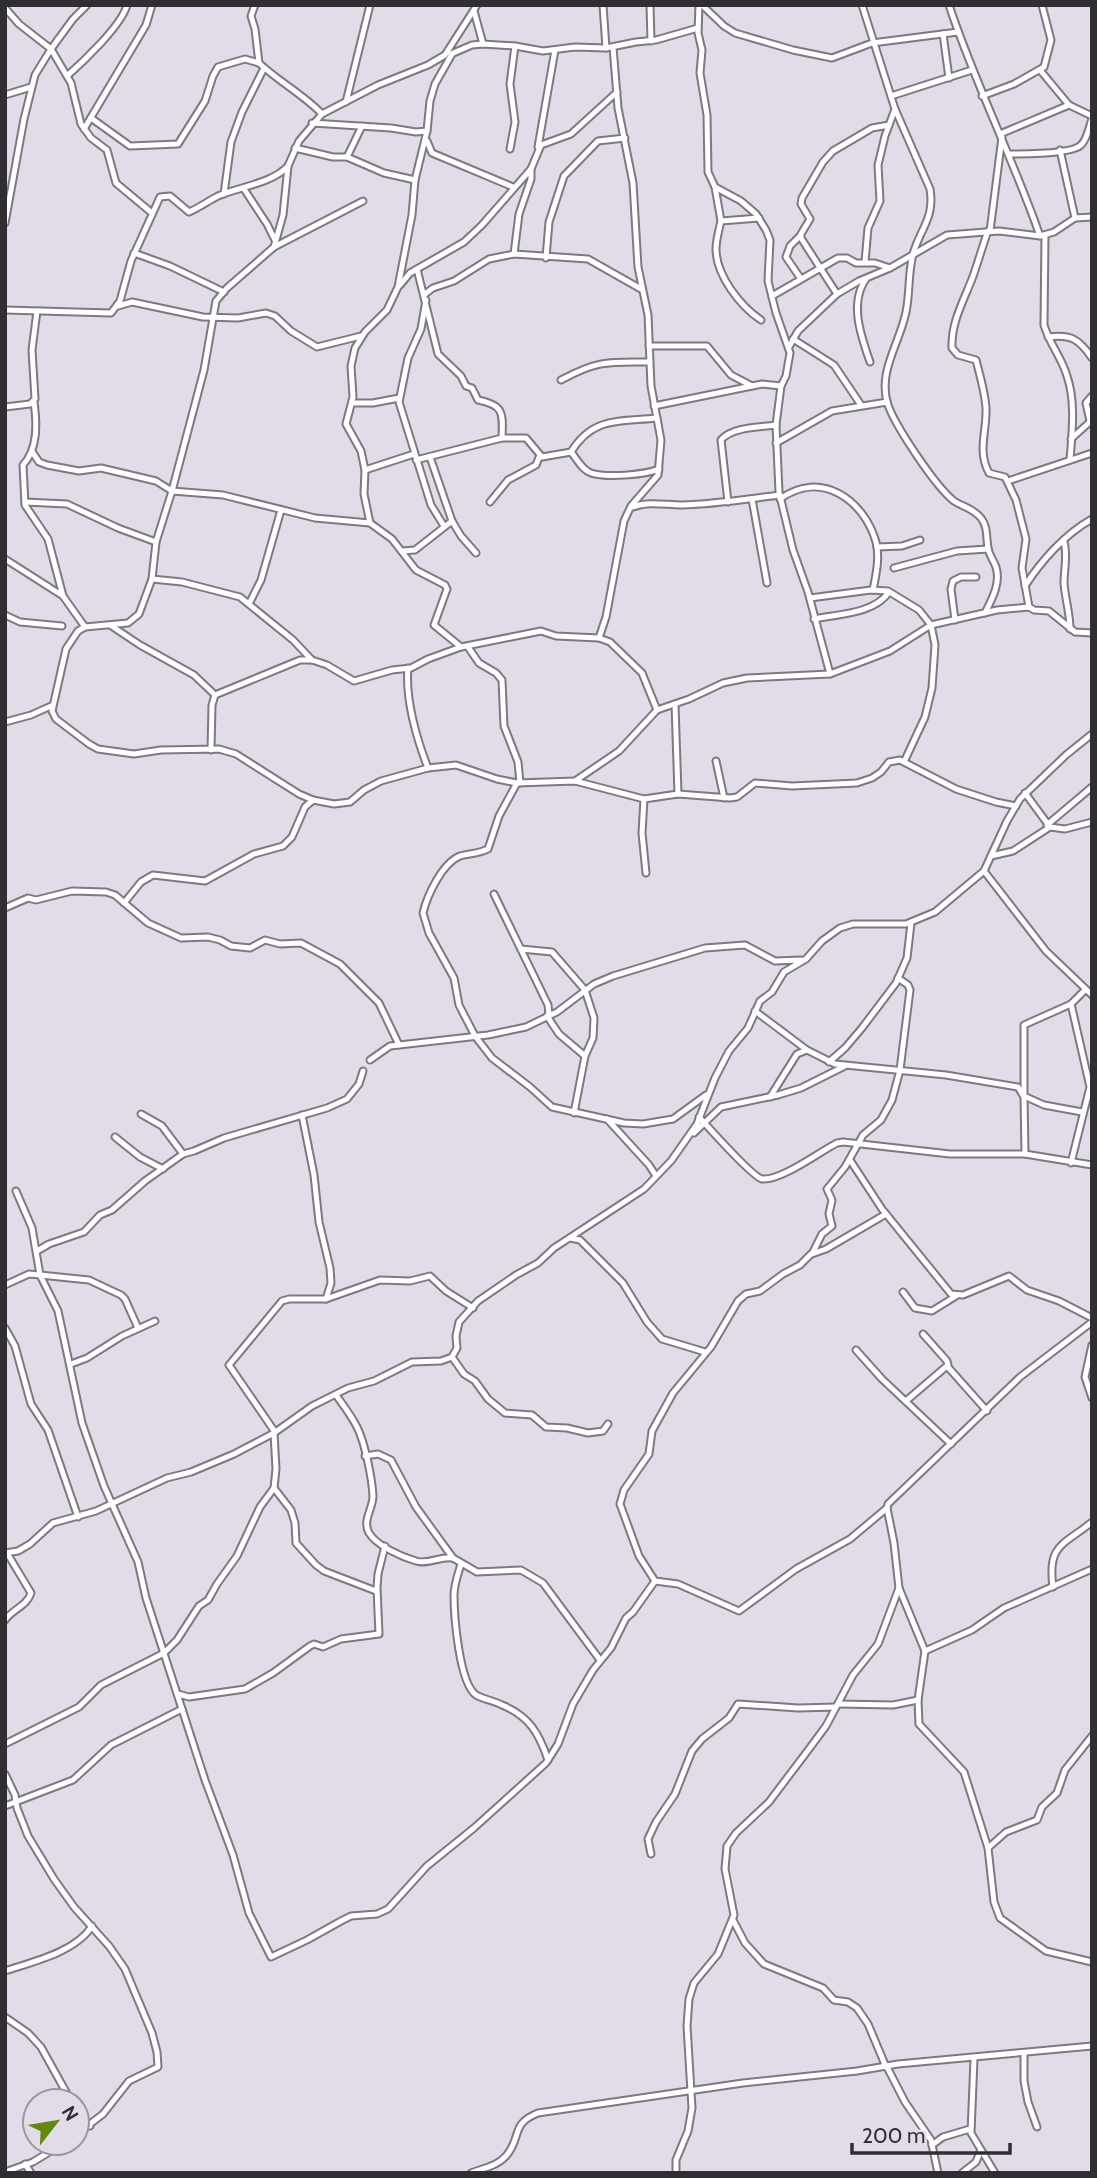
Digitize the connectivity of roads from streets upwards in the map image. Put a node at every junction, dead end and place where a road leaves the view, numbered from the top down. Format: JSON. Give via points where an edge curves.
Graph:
{"nodes":[{"id":1,"x":87,"y":5,"type":"edge"},
{"id":2,"x":127,"y":5,"type":"edge"},
{"id":3,"x":152,"y":5,"type":"edge"},
{"id":4,"x":255,"y":5,"type":"edge"},
{"id":5,"x":370,"y":5,"type":"edge"},
{"id":6,"x":603,"y":5,"type":"edge"},
{"id":7,"x":650,"y":5,"type":"edge"},
{"id":8,"x":701,"y":5,"type":"edge"},
{"id":9,"x":862,"y":5,"type":"edge"},
{"id":10,"x":949,"y":5,"type":"edge"},
{"id":11,"x":1042,"y":5,"type":"edge"},
{"id":12,"x":5,"y":8,"type":"edge"},
{"id":13,"x":476,"y":8,"type":"edge"},
{"id":14,"x":698,"y":27,"type":"junction"},
{"id":15,"x":958,"y":32,"type":"junction"},
{"id":16,"x":943,"y":34,"type":"junction"},
{"id":17,"x":651,"y":41,"type":"junction"},
{"id":18,"x":872,"y":43,"type":"junction"},
{"id":19,"x":483,"y":44,"type":"junction"},
{"id":20,"x":515,"y":46,"type":"junction"},
{"id":21,"x":610,"y":48,"type":"junction"},
{"id":22,"x":51,"y":49,"type":"junction"},
{"id":23,"x":555,"y":50,"type":"junction"},
{"id":24,"x":448,"y":54,"type":"junction"},
{"id":25,"x":262,"y":65,"type":"junction"},
{"id":26,"x":972,"y":71,"type":"junction"},
{"id":27,"x":1040,"y":71,"type":"junction"},
{"id":28,"x":67,"y":76,"type":"junction"},
{"id":29,"x":949,"y":78,"type":"junction"},
{"id":30,"x":31,"y":87,"type":"junction"},
{"id":31,"x":617,"y":92,"type":"junction"},
{"id":32,"x":5,"y":95,"type":"edge"},
{"id":33,"x":891,"y":96,"type":"junction"},
{"id":34,"x":982,"y":96,"type":"junction"},
{"id":35,"x":346,"y":102,"type":"junction"},
{"id":36,"x":1069,"y":105,"type":"junction"},
{"id":37,"x":895,"y":109,"type":"junction"},
{"id":38,"x":322,"y":114,"type":"junction"},
{"id":39,"x":91,"y":118,"type":"junction"},
{"id":40,"x":1092,"y":118,"type":"edge"},
{"id":41,"x":312,"y":123,"type":"junction"},
{"id":42,"x":889,"y":125,"type":"junction"},
{"id":43,"x":362,"y":126,"type":"junction"},
{"id":44,"x":84,"y":129,"type":"junction"},
{"id":45,"x":427,"y":135,"type":"junction"},
{"id":46,"x":1001,"y":136,"type":"junction"},
{"id":47,"x":625,"y":138,"type":"junction"},
{"id":48,"x":295,"y":148,"type":"junction"},
{"id":49,"x":510,"y":149,"type":"dead end"},
{"id":50,"x":538,"y":150,"type":"junction"},
{"id":51,"x":1060,"y":150,"type":"junction"},
{"id":52,"x":1010,"y":154,"type":"junction"},
{"id":53,"x":347,"y":157,"type":"junction"},
{"id":54,"x":288,"y":166,"type":"junction"},
{"id":55,"x":531,"y":169,"type":"junction"},
{"id":56,"x":5,"y":174,"type":"edge"},
{"id":57,"x":15,"y":177,"type":"junction"},
{"id":58,"x":415,"y":180,"type":"junction"},
{"id":59,"x":513,"y":187,"type":"junction"},
{"id":60,"x":715,"y":187,"type":"junction"},
{"id":61,"x":244,"y":189,"type":"junction"},
{"id":62,"x":224,"y":194,"type":"junction"},
{"id":63,"x":363,"y":201,"type":"dead end"},
{"id":64,"x":152,"y":213,"type":"junction"},
{"id":65,"x":1092,"y":217,"type":"edge"},
{"id":66,"x":758,"y":218,"type":"junction"},
{"id":67,"x":1075,"y":218,"type":"junction"},
{"id":68,"x":721,"y":221,"type":"junction"},
{"id":69,"x":5,"y":223,"type":"edge"},
{"id":70,"x":989,"y":231,"type":"junction"},
{"id":71,"x":800,"y":235,"type":"junction"},
{"id":72,"x":1043,"y":236,"type":"junction"},
{"id":73,"x":275,"y":245,"type":"junction"},
{"id":74,"x":134,"y":253,"type":"junction"},
{"id":75,"x":913,"y":253,"type":"junction"},
{"id":76,"x":514,"y":254,"type":"junction"},
{"id":77,"x":547,"y":258,"type":"junction"},
{"id":78,"x":866,"y":262,"type":"junction"},
{"id":79,"x":821,"y":268,"type":"junction"},
{"id":80,"x":890,"y":268,"type":"junction"},
{"id":81,"x":417,"y":269,"type":"junction"},
{"id":82,"x":801,"y":279,"type":"junction"},
{"id":83,"x":866,"y":279,"type":"junction"},
{"id":84,"x":398,"y":287,"type":"junction"},
{"id":85,"x":642,"y":289,"type":"junction"},
{"id":86,"x":223,"y":292,"type":"junction"},
{"id":87,"x":837,"y":294,"type":"junction"},
{"id":88,"x":772,"y":296,"type":"junction"},
{"id":89,"x":426,"y":297,"type":"junction"},
{"id":90,"x":116,"y":308,"type":"junction"},
{"id":91,"x":5,"y":310,"type":"edge"},
{"id":92,"x":37,"y":311,"type":"junction"},
{"id":93,"x":212,"y":317,"type":"junction"},
{"id":94,"x":761,"y":320,"type":"dead end"},
{"id":95,"x":361,"y":336,"type":"junction"},
{"id":96,"x":1048,"y":337,"type":"junction"},
{"id":97,"x":793,"y":339,"type":"junction"},
{"id":98,"x":649,"y":346,"type":"junction"},
{"id":99,"x":789,"y":347,"type":"junction"},
{"id":100,"x":1092,"y":358,"type":"edge"},
{"id":101,"x":649,"y":362,"type":"junction"},
{"id":102,"x":870,"y":362,"type":"dead end"},
{"id":103,"x":561,"y":380,"type":"dead end"},
{"id":104,"x":752,"y":386,"type":"junction"},
{"id":105,"x":781,"y":386,"type":"junction"},
{"id":106,"x":1092,"y":396,"type":"edge"},
{"id":107,"x":399,"y":398,"type":"junction"},
{"id":108,"x":34,"y":402,"type":"junction"},
{"id":109,"x":352,"y":402,"type":"junction"},
{"id":110,"x":887,"y":402,"type":"junction"},
{"id":111,"x":861,"y":405,"type":"junction"},
{"id":112,"x":654,"y":406,"type":"junction"},
{"id":113,"x":5,"y":407,"type":"edge"},
{"id":114,"x":657,"y":418,"type":"junction"},
{"id":115,"x":1091,"y":421,"type":"edge"},
{"id":116,"x":776,"y":425,"type":"junction"},
{"id":117,"x":502,"y":438,"type":"junction"},
{"id":118,"x":1071,"y":439,"type":"junction"},
{"id":119,"x":776,"y":443,"type":"junction"},
{"id":120,"x":571,"y":452,"type":"junction"},
{"id":121,"x":33,"y":453,"type":"junction"},
{"id":122,"x":1092,"y":453,"type":"edge"},
{"id":123,"x":540,"y":455,"type":"junction"},
{"id":124,"x":415,"y":457,"type":"junction"},
{"id":125,"x":430,"y":457,"type":"junction"},
{"id":126,"x":1070,"y":460,"type":"junction"},
{"id":127,"x":659,"y":469,"type":"junction"},
{"id":128,"x":365,"y":470,"type":"junction"},
{"id":129,"x":1008,"y":481,"type":"junction"},
{"id":130,"x":172,"y":491,"type":"junction"},
{"id":131,"x":780,"y":497,"type":"junction"},
{"id":132,"x":752,"y":499,"type":"junction"},
{"id":133,"x":25,"y":502,"type":"junction"},
{"id":134,"x":490,"y":502,"type":"dead end"},
{"id":135,"x":728,"y":502,"type":"junction"},
{"id":136,"x":630,"y":508,"type":"junction"},
{"id":137,"x":281,"y":510,"type":"junction"},
{"id":138,"x":1092,"y":519,"type":"edge"},
{"id":139,"x":452,"y":521,"type":"junction"},
{"id":140,"x":370,"y":523,"type":"junction"},
{"id":141,"x":444,"y":526,"type":"junction"},
{"id":142,"x":920,"y":540,"type":"dead end"},
{"id":143,"x":156,"y":542,"type":"junction"},
{"id":144,"x":1064,"y":542,"type":"junction"},
{"id":145,"x":877,"y":547,"type":"junction"},
{"id":146,"x":988,"y":550,"type":"junction"},
{"id":147,"x":402,"y":551,"type":"junction"},
{"id":148,"x":476,"y":553,"type":"dead end"},
{"id":149,"x":5,"y":559,"type":"edge"},
{"id":150,"x":894,"y":568,"type":"dead end"},
{"id":151,"x":976,"y":577,"type":"dead end"},
{"id":152,"x":152,"y":579,"type":"junction"},
{"id":153,"x":767,"y":583,"type":"dead end"},
{"id":154,"x":1025,"y":586,"type":"junction"},
{"id":155,"x":873,"y":590,"type":"junction"},
{"id":156,"x":889,"y":592,"type":"junction"},
{"id":157,"x":63,"y":596,"type":"junction"},
{"id":158,"x":810,"y":597,"type":"junction"},
{"id":159,"x":249,"y":604,"type":"junction"},
{"id":160,"x":1029,"y":607,"type":"junction"},
{"id":161,"x":985,"y":613,"type":"junction"},
{"id":162,"x":5,"y":615,"type":"edge"},
{"id":163,"x":814,"y":619,"type":"junction"},
{"id":164,"x":955,"y":620,"type":"junction"},
{"id":165,"x":110,"y":625,"type":"junction"},
{"id":166,"x":931,"y":625,"type":"junction"},
{"id":167,"x":62,"y":626,"type":"dead end"},
{"id":168,"x":85,"y":627,"type":"junction"},
{"id":169,"x":1070,"y":629,"type":"junction"},
{"id":170,"x":1092,"y":633,"type":"edge"},
{"id":171,"x":599,"y":638,"type":"junction"},
{"id":172,"x":464,"y":647,"type":"junction"},
{"id":173,"x":312,"y":660,"type":"junction"},
{"id":174,"x":408,"y":668,"type":"junction"},
{"id":175,"x":830,"y":674,"type":"junction"},
{"id":176,"x":215,"y":695,"type":"junction"},
{"id":177,"x":675,"y":704,"type":"junction"},
{"id":178,"x":51,"y":706,"type":"junction"},
{"id":179,"x":657,"y":710,"type":"junction"},
{"id":180,"x":5,"y":722,"type":"edge"},
{"id":181,"x":1092,"y":734,"type":"edge"},
{"id":182,"x":211,"y":750,"type":"junction"},
{"id":183,"x":716,"y":761,"type":"dead end"},
{"id":184,"x":904,"y":762,"type":"junction"},
{"id":185,"x":428,"y":768,"type":"junction"},
{"id":186,"x":575,"y":781,"type":"junction"},
{"id":187,"x":518,"y":783,"type":"junction"},
{"id":188,"x":1092,"y":787,"type":"edge"},
{"id":189,"x":1025,"y":793,"type":"junction"},
{"id":190,"x":678,"y":794,"type":"junction"},
{"id":191,"x":724,"y":798,"type":"junction"},
{"id":192,"x":644,"y":799,"type":"junction"},
{"id":193,"x":313,"y":800,"type":"junction"},
{"id":194,"x":1016,"y":806,"type":"junction"},
{"id":195,"x":1092,"y":821,"type":"edge"},
{"id":196,"x":1048,"y":826,"type":"junction"},
{"id":197,"x":991,"y":856,"type":"junction"},
{"id":198,"x":984,"y":871,"type":"junction"},
{"id":199,"x":646,"y":873,"type":"dead end"},
{"id":200,"x":494,"y":894,"type":"dead end"},
{"id":201,"x":124,"y":903,"type":"junction"},
{"id":202,"x":5,"y":908,"type":"edge"},
{"id":203,"x":911,"y":923,"type":"junction"},
{"id":204,"x":521,"y":950,"type":"junction"},
{"id":205,"x":806,"y":959,"type":"junction"},
{"id":206,"x":898,"y":978,"type":"junction"},
{"id":207,"x":585,"y":990,"type":"junction"},
{"id":208,"x":1085,"y":990,"type":"junction"},
{"id":209,"x":1092,"y":995,"type":"edge"},
{"id":210,"x":1071,"y":1004,"type":"junction"},
{"id":211,"x":755,"y":1011,"type":"junction"},
{"id":212,"x":548,"y":1016,"type":"junction"},
{"id":213,"x":475,"y":1036,"type":"junction"},
{"id":214,"x":399,"y":1045,"type":"junction"},
{"id":215,"x":807,"y":1050,"type":"junction"},
{"id":216,"x":584,"y":1056,"type":"junction"},
{"id":217,"x":370,"y":1060,"type":"dead end"},
{"id":218,"x":829,"y":1062,"type":"junction"},
{"id":219,"x":845,"y":1066,"type":"junction"},
{"id":220,"x":900,"y":1070,"type":"junction"},
{"id":221,"x":363,"y":1071,"type":"dead end"},
{"id":222,"x":1091,"y":1083,"type":"edge"},
{"id":223,"x":708,"y":1093,"type":"junction"},
{"id":224,"x":1024,"y":1095,"type":"junction"},
{"id":225,"x":770,"y":1097,"type":"junction"},
{"id":226,"x":574,"y":1112,"type":"junction"},
{"id":227,"x":1082,"y":1112,"type":"junction"},
{"id":228,"x":141,"y":1114,"type":"dead end"},
{"id":229,"x":302,"y":1115,"type":"junction"},
{"id":230,"x":699,"y":1117,"type":"junction"},
{"id":231,"x":607,"y":1119,"type":"junction"},
{"id":232,"x":704,"y":1122,"type":"junction"},
{"id":233,"x":115,"y":1137,"type":"dead end"},
{"id":234,"x":690,"y":1137,"type":"junction"},
{"id":235,"x":858,"y":1144,"type":"junction"},
{"id":236,"x":183,"y":1154,"type":"junction"},
{"id":237,"x":1025,"y":1154,"type":"junction"},
{"id":238,"x":850,"y":1160,"type":"junction"},
{"id":239,"x":1071,"y":1163,"type":"junction"},
{"id":240,"x":1092,"y":1165,"type":"edge"},
{"id":241,"x":163,"y":1169,"type":"junction"},
{"id":242,"x":656,"y":1176,"type":"junction"},
{"id":243,"x":16,"y":1191,"type":"dead end"},
{"id":244,"x":886,"y":1214,"type":"junction"},
{"id":245,"x":570,"y":1238,"type":"junction"},
{"id":246,"x":37,"y":1251,"type":"junction"},
{"id":247,"x":812,"y":1254,"type":"junction"},
{"id":248,"x":40,"y":1275,"type":"junction"},
{"id":249,"x":5,"y":1285,"type":"edge"},
{"id":250,"x":903,"y":1292,"type":"dead end"},
{"id":251,"x":956,"y":1296,"type":"junction"},
{"id":252,"x":327,"y":1299,"type":"junction"},
{"id":253,"x":473,"y":1308,"type":"junction"},
{"id":254,"x":1092,"y":1320,"type":"edge"},
{"id":255,"x":155,"y":1321,"type":"dead end"},
{"id":256,"x":5,"y":1328,"type":"edge"},
{"id":257,"x":138,"y":1328,"type":"junction"},
{"id":258,"x":923,"y":1334,"type":"dead end"},
{"id":259,"x":1092,"y":1345,"type":"edge"},
{"id":260,"x":856,"y":1350,"type":"dead end"},
{"id":261,"x":705,"y":1352,"type":"junction"},
{"id":262,"x":452,"y":1357,"type":"junction"},
{"id":263,"x":71,"y":1364,"type":"junction"},
{"id":264,"x":947,"y":1366,"type":"junction"},
{"id":265,"x":336,"y":1395,"type":"junction"},
{"id":266,"x":1092,"y":1398,"type":"edge"},
{"id":267,"x":906,"y":1401,"type":"junction"},
{"id":268,"x":987,"y":1411,"type":"junction"},
{"id":269,"x":608,"y":1424,"type":"dead end"},
{"id":270,"x":274,"y":1432,"type":"junction"},
{"id":271,"x":951,"y":1444,"type":"junction"},
{"id":272,"x":365,"y":1456,"type":"junction"},
{"id":273,"x":274,"y":1488,"type":"junction"},
{"id":274,"x":113,"y":1504,"type":"junction"},
{"id":275,"x":887,"y":1508,"type":"junction"},
{"id":276,"x":78,"y":1517,"type":"junction"},
{"id":277,"x":1092,"y":1522,"type":"edge"},
{"id":278,"x":385,"y":1546,"type":"junction"},
{"id":279,"x":6,"y":1553,"type":"edge"},
{"id":280,"x":453,"y":1558,"type":"junction"},
{"id":281,"x":461,"y":1564,"type":"junction"},
{"id":282,"x":1092,"y":1569,"type":"edge"},
{"id":283,"x":654,"y":1581,"type":"junction"},
{"id":284,"x":1053,"y":1587,"type":"junction"},
{"id":285,"x":899,"y":1588,"type":"junction"},
{"id":286,"x":377,"y":1591,"type":"junction"},
{"id":287,"x":5,"y":1620,"type":"edge"},
{"id":288,"x":925,"y":1651,"type":"junction"},
{"id":289,"x":164,"y":1653,"type":"junction"},
{"id":290,"x":600,"y":1660,"type":"junction"},
{"id":291,"x":178,"y":1694,"type":"junction"},
{"id":292,"x":918,"y":1700,"type":"junction"},
{"id":293,"x":837,"y":1706,"type":"junction"},
{"id":294,"x":182,"y":1709,"type":"junction"},
{"id":295,"x":1092,"y":1736,"type":"edge"},
{"id":296,"x":5,"y":1744,"type":"edge"},
{"id":297,"x":548,"y":1760,"type":"junction"},
{"id":298,"x":5,"y":1774,"type":"edge"},
{"id":299,"x":16,"y":1800,"type":"junction"},
{"id":300,"x":5,"y":1806,"type":"edge"},
{"id":301,"x":988,"y":1848,"type":"junction"},
{"id":302,"x":650,"y":1854,"type":"dead end"},
{"id":303,"x":733,"y":1920,"type":"junction"},
{"id":304,"x":92,"y":1926,"type":"junction"},
{"id":305,"x":1092,"y":1962,"type":"edge"},
{"id":306,"x":5,"y":1971,"type":"edge"},
{"id":307,"x":5,"y":2017,"type":"edge"},
{"id":308,"x":1092,"y":2046,"type":"edge"},
{"id":309,"x":1024,"y":2054,"type":"junction"},
{"id":310,"x":974,"y":2059,"type":"junction"},
{"id":311,"x":887,"y":2067,"type":"junction"},
{"id":312,"x":63,"y":2087,"type":"edge"},
{"id":313,"x":691,"y":2091,"type":"junction"},
{"id":314,"x":91,"y":2125,"type":"edge"},
{"id":315,"x":1037,"y":2127,"type":"dead end"},
{"id":316,"x":970,"y":2129,"type":"junction"},
{"id":317,"x":932,"y":2145,"type":"junction"},
{"id":318,"x":980,"y":2152,"type":"junction"},
{"id":319,"x":41,"y":2157,"type":"edge"},
{"id":320,"x":25,"y":2164,"type":"junction"},
{"id":321,"x":5,"y":2172,"type":"edge"},
{"id":322,"x":31,"y":2173,"type":"edge"},
{"id":323,"x":471,"y":2173,"type":"edge"},
{"id":324,"x":676,"y":2173,"type":"edge"},
{"id":325,"x":938,"y":2173,"type":"edge"},
{"id":326,"x":962,"y":2173,"type":"edge"},
{"id":327,"x":995,"y":2173,"type":"edge"}],
"edges":[{"from":1,"to":22,"type":"street"},
{"from":2,"to":28,"type":"street","via":[[123,16]]},
{"from":3,"to":39,"type":"street","via":[[146,25]]},
{"from":4,"to":25,"type":"street","via":[[251,16]]},
{"from":5,"to":35,"type":"street"},
{"from":6,"to":21,"type":"street"},
{"from":7,"to":17,"type":"street"},
{"from":8,"to":14,"type":"street"},
{"from":8,"to":18,"type":"street","via":[[735,33],[807,54],[835,58]]},
{"from":9,"to":18,"type":"street"},
{"from":10,"to":15,"type":"street"},
{"from":11,"to":27,"type":"street","via":[[1051,40],[1047,63]]},
{"from":12,"to":22,"type":"street"},
{"from":13,"to":19,"type":"street"},
{"from":13,"to":24,"type":"street"},
{"from":14,"to":17,"type":"street"},
{"from":14,"to":60,"type":"street","via":[[708,172]]},
{"from":15,"to":16,"type":"street"},
{"from":15,"to":26,"type":"street"},
{"from":16,"to":18,"type":"street"},
{"from":16,"to":29,"type":"street"},
{"from":17,"to":21,"type":"street"},
{"from":18,"to":33,"type":"street"},
{"from":19,"to":20,"type":"street"},
{"from":19,"to":24,"type":"street"},
{"from":20,"to":23,"type":"street"},
{"from":20,"to":49,"type":"street"},
{"from":21,"to":23,"type":"street"},
{"from":21,"to":31,"type":"street"},
{"from":22,"to":28,"type":"street"},
{"from":22,"to":30,"type":"street"},
{"from":23,"to":50,"type":"street"},
{"from":24,"to":35,"type":"street"},
{"from":24,"to":45,"type":"street","via":[[428,107]]},
{"from":25,"to":38,"type":"street"},
{"from":25,"to":39,"type":"street","via":[[245,59],[218,67],[205,101],[178,144],[130,146]]},
{"from":25,"to":62,"type":"street","via":[[231,142]]},
{"from":26,"to":29,"type":"street"},
{"from":26,"to":34,"type":"street"},
{"from":27,"to":34,"type":"street"},
{"from":27,"to":36,"type":"street"},
{"from":28,"to":44,"type":"street"},
{"from":29,"to":33,"type":"street"},
{"from":30,"to":32,"type":"street"},
{"from":30,"to":57,"type":"street"},
{"from":31,"to":47,"type":"street"},
{"from":31,"to":50,"type":"street","via":[[571,135],[544,143]]},
{"from":33,"to":37,"type":"street"},
{"from":34,"to":46,"type":"street"},
{"from":35,"to":38,"type":"street"},
{"from":36,"to":40,"type":"street"},
{"from":36,"to":46,"type":"street"},
{"from":37,"to":42,"type":"street"},
{"from":37,"to":75,"type":"street","via":[[932,201]]},
{"from":38,"to":41,"type":"street"},
{"from":39,"to":44,"type":"street"},
{"from":40,"to":51,"type":"street","via":[[1081,145]]},
{"from":41,"to":43,"type":"street"},
{"from":41,"to":48,"type":"street"},
{"from":42,"to":71,"type":"street","via":[[872,128],[827,157],[802,198],[810,219]]},
{"from":42,"to":78,"type":"street","via":[[878,165],[880,201],[868,228]]},
{"from":43,"to":45,"type":"street"},
{"from":43,"to":53,"type":"street"},
{"from":44,"to":64,"type":"street","via":[[107,150],[118,187]]},
{"from":45,"to":58,"type":"street"},
{"from":45,"to":59,"type":"street","via":[[432,153]]},
{"from":46,"to":52,"type":"street"},
{"from":46,"to":70,"type":"street"},
{"from":47,"to":77,"type":"street","via":[[598,141],[564,176],[549,222]]},
{"from":47,"to":85,"type":"street"},
{"from":48,"to":53,"type":"street"},
{"from":48,"to":54,"type":"street"},
{"from":50,"to":55,"type":"street"},
{"from":51,"to":52,"type":"street"},
{"from":51,"to":67,"type":"street"},
{"from":52,"to":72,"type":"street"},
{"from":53,"to":58,"type":"street"},
{"from":54,"to":61,"type":"street"},
{"from":54,"to":73,"type":"street"},
{"from":55,"to":59,"type":"street"},
{"from":55,"to":76,"type":"street"},
{"from":56,"to":57,"type":"street"},
{"from":57,"to":69,"type":"street"},
{"from":58,"to":84,"type":"street"},
{"from":59,"to":81,"type":"street","via":[[469,238]]},
{"from":60,"to":66,"type":"street"},
{"from":60,"to":68,"type":"street"},
{"from":61,"to":62,"type":"street"},
{"from":61,"to":73,"type":"street","via":[[272,232]]},
{"from":62,"to":64,"type":"street","via":[[189,212],[170,196],[163,196]]},
{"from":63,"to":73,"type":"street"},
{"from":64,"to":74,"type":"street"},
{"from":65,"to":67,"type":"street"},
{"from":66,"to":68,"type":"street"},
{"from":66,"to":88,"type":"street","via":[[770,240]]},
{"from":67,"to":72,"type":"street"},
{"from":68,"to":94,"type":"street","via":[[716,252],[725,278]]},
{"from":70,"to":72,"type":"street"},
{"from":70,"to":75,"type":"street","via":[[947,235]]},
{"from":70,"to":129,"type":"street","via":[[958,312],[952,348],[956,354],[976,360],[985,404],[984,458],[989,473]]},
{"from":71,"to":79,"type":"street"},
{"from":71,"to":82,"type":"street","via":[[786,257]]},
{"from":72,"to":96,"type":"street"},
{"from":73,"to":86,"type":"street"},
{"from":74,"to":86,"type":"street"},
{"from":74,"to":90,"type":"street"},
{"from":75,"to":80,"type":"street"},
{"from":75,"to":110,"type":"street","via":[[905,318],[887,367]]},
{"from":76,"to":77,"type":"street"},
{"from":76,"to":89,"type":"street","via":[[489,259],[433,288]]},
{"from":77,"to":85,"type":"street","via":[[588,259]]},
{"from":78,"to":79,"type":"street","via":[[843,257]]},
{"from":78,"to":80,"type":"street"},
{"from":79,"to":82,"type":"street"},
{"from":79,"to":87,"type":"street"},
{"from":80,"to":83,"type":"street"},
{"from":81,"to":84,"type":"street"},
{"from":81,"to":89,"type":"street"},
{"from":82,"to":88,"type":"street"},
{"from":83,"to":87,"type":"street"},
{"from":83,"to":102,"type":"street","via":[[858,298],[859,323]]},
{"from":84,"to":95,"type":"street","via":[[387,310]]},
{"from":85,"to":98,"type":"street"},
{"from":86,"to":93,"type":"street"},
{"from":87,"to":97,"type":"street"},
{"from":88,"to":99,"type":"street"},
{"from":89,"to":107,"type":"street","via":[[421,330],[408,358]]},
{"from":89,"to":117,"type":"street","via":[[440,357],[478,400],[492,402],[500,410]]},
{"from":90,"to":92,"type":"street","via":[[109,313]]},
{"from":90,"to":93,"type":"street","via":[[132,302]]},
{"from":91,"to":92,"type":"street"},
{"from":92,"to":108,"type":"street","via":[[32,350]]},
{"from":93,"to":95,"type":"street","via":[[271,314],[309,344],[320,347]]},
{"from":93,"to":130,"type":"street","via":[[208,354]]},
{"from":95,"to":109,"type":"street","via":[[351,366]]},
{"from":96,"to":100,"type":"street","via":[[1071,338]]},
{"from":96,"to":118,"type":"street","via":[[1070,385]]},
{"from":97,"to":99,"type":"street"},
{"from":97,"to":111,"type":"street","via":[[834,365]]},
{"from":98,"to":101,"type":"street"},
{"from":98,"to":104,"type":"street","via":[[707,346],[731,375]]},
{"from":99,"to":105,"type":"street"},
{"from":101,"to":103,"type":"street","via":[[602,362]]},
{"from":101,"to":112,"type":"street"},
{"from":104,"to":105,"type":"street"},
{"from":104,"to":112,"type":"street"},
{"from":105,"to":116,"type":"street"},
{"from":106,"to":115,"type":"street","via":[[1086,403]]},
{"from":107,"to":109,"type":"street"},
{"from":107,"to":124,"type":"street"},
{"from":108,"to":113,"type":"street"},
{"from":108,"to":121,"type":"street"},
{"from":109,"to":128,"type":"street","via":[[346,424],[361,451]]},
{"from":110,"to":111,"type":"street"},
{"from":110,"to":146,"type":"street","via":[[924,465],[953,500],[984,522]]},
{"from":111,"to":119,"type":"street","via":[[832,411]]},
{"from":112,"to":114,"type":"street"},
{"from":114,"to":120,"type":"street","via":[[607,422],[580,438]]},
{"from":114,"to":127,"type":"street"},
{"from":115,"to":118,"type":"street"},
{"from":116,"to":119,"type":"street"},
{"from":116,"to":135,"type":"street","via":[[722,437]]},
{"from":117,"to":123,"type":"street","via":[[529,439]]},
{"from":117,"to":125,"type":"street"},
{"from":118,"to":126,"type":"street"},
{"from":119,"to":131,"type":"street"},
{"from":120,"to":123,"type":"street"},
{"from":120,"to":127,"type":"street","via":[[592,474],[629,475]]},
{"from":121,"to":130,"type":"street","via":[[47,465],[79,471],[101,468],[156,481]]},
{"from":121,"to":133,"type":"street","via":[[23,466]]},
{"from":122,"to":126,"type":"street"},
{"from":123,"to":134,"type":"street","via":[[536,465],[508,480]]},
{"from":124,"to":125,"type":"street"},
{"from":124,"to":128,"type":"street"},
{"from":124,"to":141,"type":"street","via":[[430,505]]},
{"from":125,"to":139,"type":"street"},
{"from":126,"to":129,"type":"street"},
{"from":127,"to":136,"type":"street","via":[[652,485]]},
{"from":128,"to":140,"type":"street"},
{"from":129,"to":154,"type":"street","via":[[1026,539]]},
{"from":130,"to":137,"type":"street","via":[[223,495]]},
{"from":130,"to":143,"type":"street"},
{"from":131,"to":132,"type":"street"},
{"from":131,"to":145,"type":"street","via":[[807,489],[842,493],[857,506]]},
{"from":131,"to":158,"type":"street"},
{"from":132,"to":135,"type":"street"},
{"from":132,"to":153,"type":"street"},
{"from":133,"to":143,"type":"street","via":[[67,504]]},
{"from":133,"to":157,"type":"street","via":[[48,539]]},
{"from":135,"to":136,"type":"street"},
{"from":136,"to":171,"type":"street"},
{"from":137,"to":140,"type":"street"},
{"from":137,"to":159,"type":"street","via":[[261,580]]},
{"from":138,"to":144,"type":"street"},
{"from":139,"to":141,"type":"street"},
{"from":139,"to":148,"type":"street"},
{"from":140,"to":147,"type":"street"},
{"from":141,"to":147,"type":"street","via":[[415,550]]},
{"from":142,"to":145,"type":"street"},
{"from":143,"to":152,"type":"street"},
{"from":144,"to":154,"type":"street"},
{"from":144,"to":169,"type":"street"},
{"from":145,"to":155,"type":"street"},
{"from":146,"to":150,"type":"street","via":[[946,553]]},
{"from":146,"to":161,"type":"street","via":[[998,576]]},
{"from":147,"to":172,"type":"street","via":[[416,570],[446,586],[434,625]]},
{"from":149,"to":157,"type":"street"},
{"from":151,"to":164,"type":"street","via":[[953,581]]},
{"from":152,"to":159,"type":"street","via":[[232,594]]},
{"from":152,"to":165,"type":"street","via":[[134,620]]},
{"from":154,"to":160,"type":"street"},
{"from":155,"to":156,"type":"street"},
{"from":155,"to":158,"type":"street"},
{"from":156,"to":163,"type":"street","via":[[872,606]]},
{"from":156,"to":166,"type":"street","via":[[919,610]]},
{"from":157,"to":168,"type":"street"},
{"from":158,"to":163,"type":"street"},
{"from":159,"to":173,"type":"street"},
{"from":160,"to":161,"type":"street"},
{"from":160,"to":169,"type":"street","via":[[1049,611]]},
{"from":161,"to":164,"type":"street"},
{"from":162,"to":167,"type":"street","via":[[20,622]]},
{"from":163,"to":175,"type":"street"},
{"from":164,"to":166,"type":"street"},
{"from":165,"to":168,"type":"street"},
{"from":165,"to":176,"type":"street","via":[[194,675]]},
{"from":166,"to":175,"type":"street","via":[[890,651]]},
{"from":166,"to":184,"type":"street","via":[[935,645],[932,688],[925,717]]},
{"from":168,"to":178,"type":"street","via":[[66,649]]},
{"from":169,"to":170,"type":"street"},
{"from":171,"to":172,"type":"street","via":[[567,638],[536,631]]},
{"from":171,"to":179,"type":"street","via":[[615,645],[642,673]]},
{"from":172,"to":174,"type":"street"},
{"from":172,"to":187,"type":"street","via":[[502,681],[504,726],[518,762]]},
{"from":173,"to":174,"type":"street","via":[[354,681]]},
{"from":173,"to":176,"type":"street","via":[[300,660]]},
{"from":174,"to":185,"type":"street","via":[[415,730]]},
{"from":175,"to":177,"type":"street","via":[[738,679]]},
{"from":176,"to":182,"type":"street"},
{"from":177,"to":179,"type":"street"},
{"from":177,"to":190,"type":"street"},
{"from":178,"to":180,"type":"street"},
{"from":178,"to":182,"type":"street","via":[[56,719],[98,748],[134,754]]},
{"from":179,"to":186,"type":"street","via":[[619,751]]},
{"from":181,"to":189,"type":"street"},
{"from":182,"to":193,"type":"street","via":[[236,754]]},
{"from":183,"to":191,"type":"street"},
{"from":184,"to":191,"type":"street","via":[[889,762],[872,778],[857,783],[755,783],[737,797]]},
{"from":184,"to":194,"type":"street","via":[[956,789]]},
{"from":185,"to":187,"type":"street","via":[[463,766]]},
{"from":185,"to":193,"type":"street","via":[[373,785],[343,805]]},
{"from":186,"to":187,"type":"street"},
{"from":186,"to":192,"type":"street"},
{"from":187,"to":213,"type":"street","via":[[499,816],[488,849],[452,861],[423,914]]},
{"from":188,"to":196,"type":"street"},
{"from":189,"to":194,"type":"street"},
{"from":189,"to":196,"type":"street"},
{"from":190,"to":191,"type":"street"},
{"from":190,"to":192,"type":"street"},
{"from":192,"to":199,"type":"street"},
{"from":193,"to":201,"type":"street","via":[[283,846],[254,854],[205,881],[153,875],[141,881]]},
{"from":194,"to":197,"type":"street"},
{"from":195,"to":196,"type":"street","via":[[1065,829]]},
{"from":196,"to":197,"type":"street","via":[[1013,851]]},
{"from":197,"to":198,"type":"street"},
{"from":198,"to":203,"type":"street","via":[[935,912]]},
{"from":198,"to":208,"type":"street","via":[[1046,951]]},
{"from":200,"to":204,"type":"street"},
{"from":201,"to":202,"type":"street","via":[[106,892],[72,891],[28,898]]},
{"from":201,"to":214,"type":"street","via":[[148,923],[181,938],[213,938],[239,948],[265,940],[305,944],[340,964],[377,1001]]},
{"from":203,"to":205,"type":"street","via":[[840,928]]},
{"from":203,"to":206,"type":"street","via":[[907,958]]},
{"from":204,"to":207,"type":"street","via":[[552,952]]},
{"from":204,"to":212,"type":"street","via":[[548,1005]]},
{"from":205,"to":207,"type":"street","via":[[775,961],[745,945],[705,948],[632,968]]},
{"from":205,"to":211,"type":"street","via":[[785,972]]},
{"from":206,"to":218,"type":"street","via":[[862,1028]]},
{"from":206,"to":220,"type":"street","via":[[910,990]]},
{"from":207,"to":212,"type":"street"},
{"from":207,"to":216,"type":"street","via":[[594,1023]]},
{"from":208,"to":209,"type":"street"},
{"from":208,"to":210,"type":"street"},
{"from":210,"to":222,"type":"street"},
{"from":210,"to":224,"type":"street","via":[[1024,1025]]},
{"from":211,"to":215,"type":"street"},
{"from":211,"to":223,"type":"street"},
{"from":212,"to":213,"type":"street","via":[[526,1027]]},
{"from":212,"to":216,"type":"street","via":[[563,1038]]},
{"from":213,"to":214,"type":"street"},
{"from":213,"to":226,"type":"street","via":[[492,1058],[551,1107]]},
{"from":214,"to":217,"type":"street"},
{"from":215,"to":218,"type":"street"},
{"from":215,"to":225,"type":"street","via":[[797,1054]]},
{"from":216,"to":226,"type":"street"},
{"from":218,"to":219,"type":"street"},
{"from":219,"to":220,"type":"street"},
{"from":219,"to":225,"type":"street","via":[[801,1088]]},
{"from":220,"to":224,"type":"street","via":[[1005,1083],[1018,1087]]},
{"from":220,"to":235,"type":"street","via":[[886,1113]]},
{"from":221,"to":229,"type":"street","via":[[351,1097]]},
{"from":222,"to":227,"type":"street"},
{"from":223,"to":230,"type":"street"},
{"from":223,"to":231,"type":"street","via":[[666,1121],[635,1124]]},
{"from":224,"to":227,"type":"street","via":[[1044,1105]]},
{"from":224,"to":237,"type":"street"},
{"from":225,"to":232,"type":"street","via":[[726,1105]]},
{"from":226,"to":231,"type":"street"},
{"from":227,"to":239,"type":"street"},
{"from":228,"to":236,"type":"street","via":[[162,1126]]},
{"from":229,"to":236,"type":"street"},
{"from":229,"to":252,"type":"street","via":[[330,1268]]},
{"from":230,"to":232,"type":"street"},
{"from":230,"to":234,"type":"street"},
{"from":231,"to":242,"type":"street"},
{"from":232,"to":234,"type":"street"},
{"from":232,"to":235,"type":"street","via":[[762,1179],[837,1143]]},
{"from":233,"to":241,"type":"street"},
{"from":234,"to":242,"type":"street"},
{"from":235,"to":237,"type":"street","via":[[950,1154]]},
{"from":235,"to":238,"type":"street"},
{"from":236,"to":241,"type":"street"},
{"from":237,"to":239,"type":"street"},
{"from":238,"to":244,"type":"street"},
{"from":238,"to":247,"type":"street","via":[[829,1184],[832,1226]]},
{"from":239,"to":240,"type":"street"},
{"from":241,"to":246,"type":"street","via":[[84,1232]]},
{"from":242,"to":245,"type":"street","via":[[644,1189]]},
{"from":243,"to":246,"type":"street"},
{"from":244,"to":247,"type":"street"},
{"from":244,"to":251,"type":"street"},
{"from":245,"to":253,"type":"street"},
{"from":245,"to":261,"type":"street","via":[[580,1240],[623,1283],[662,1339]]},
{"from":246,"to":248,"type":"street"},
{"from":247,"to":261,"type":"street","via":[[738,1301]]},
{"from":248,"to":249,"type":"street","via":[[29,1274]]},
{"from":248,"to":257,"type":"street","via":[[89,1280],[121,1295]]},
{"from":248,"to":263,"type":"street","via":[[58,1311]]},
{"from":250,"to":251,"type":"street","via":[[915,1308],[932,1311]]},
{"from":251,"to":254,"type":"street","via":[[1009,1276],[1027,1290]]},
{"from":252,"to":253,"type":"street","via":[[380,1280],[430,1276]]},
{"from":252,"to":270,"type":"street","via":[[282,1301],[230,1363]]},
{"from":253,"to":262,"type":"street","via":[[459,1322]]},
{"from":254,"to":268,"type":"street","via":[[1020,1377]]},
{"from":255,"to":257,"type":"street"},
{"from":256,"to":276,"type":"street"},
{"from":257,"to":263,"type":"street"},
{"from":258,"to":264,"type":"street"},
{"from":259,"to":266,"type":"street","via":[[1086,1377]]},
{"from":260,"to":267,"type":"street"},
{"from":261,"to":283,"type":"street","via":[[667,1403],[651,1434],[649,1454],[620,1501],[639,1556]]},
{"from":262,"to":265,"type":"street","via":[[407,1363]]},
{"from":262,"to":269,"type":"street","via":[[505,1413],[532,1415],[546,1427],[587,1433],[603,1431]]},
{"from":263,"to":274,"type":"street","via":[[82,1423]]},
{"from":264,"to":267,"type":"street"},
{"from":264,"to":268,"type":"street"},
{"from":265,"to":270,"type":"street"},
{"from":265,"to":272,"type":"street","via":[[358,1429]]},
{"from":267,"to":271,"type":"street"},
{"from":268,"to":271,"type":"street"},
{"from":270,"to":273,"type":"street"},
{"from":270,"to":274,"type":"street","via":[[234,1454]]},
{"from":271,"to":275,"type":"street"},
{"from":272,"to":278,"type":"street","via":[[373,1497],[367,1527]]},
{"from":272,"to":280,"type":"street","via":[[379,1454],[391,1460],[416,1507]]},
{"from":273,"to":286,"type":"street","via":[[291,1510],[296,1543],[316,1565]]},
{"from":273,"to":289,"type":"street","via":[[208,1600]]},
{"from":274,"to":276,"type":"street"},
{"from":274,"to":289,"type":"street","via":[[138,1562]]},
{"from":275,"to":283,"type":"street","via":[[858,1534],[789,1574],[742,1610],[678,1584]]},
{"from":275,"to":285,"type":"street"},
{"from":276,"to":279,"type":"street","via":[[53,1523],[30,1544]]},
{"from":277,"to":284,"type":"street","via":[[1055,1551]]},
{"from":278,"to":280,"type":"street","via":[[416,1561]]},
{"from":278,"to":286,"type":"street"},
{"from":279,"to":287,"type":"street","via":[[31,1593]]},
{"from":280,"to":281,"type":"street"},
{"from":281,"to":290,"type":"street","via":[[482,1573],[516,1570],[537,1578]]},
{"from":281,"to":297,"type":"street","via":[[454,1592],[456,1637],[470,1686],[475,1694],[527,1719]]},
{"from":282,"to":284,"type":"street"},
{"from":283,"to":290,"type":"street"},
{"from":284,"to":288,"type":"street"},
{"from":285,"to":288,"type":"street"},
{"from":285,"to":293,"type":"street","via":[[878,1644],[853,1675]]},
{"from":286,"to":291,"type":"street","via":[[380,1631],[376,1636],[341,1639],[323,1647],[314,1644],[244,1689],[188,1697]]},
{"from":288,"to":292,"type":"street"},
{"from":289,"to":291,"type":"street"},
{"from":289,"to":296,"type":"street","via":[[101,1685],[79,1707]]},
{"from":290,"to":297,"type":"street","via":[[573,1704]]},
{"from":291,"to":294,"type":"street"},
{"from":292,"to":293,"type":"street"},
{"from":292,"to":301,"type":"street","via":[[920,1726],[964,1772]]},
{"from":293,"to":302,"type":"street","via":[[738,1704],[692,1751],[672,1800],[651,1833]]},
{"from":293,"to":303,"type":"street","via":[[769,1802],[729,1842],[725,1869]]},
{"from":294,"to":297,"type":"street","via":[[249,1913],[271,1957],[351,1916],[388,1909],[427,1866]]},
{"from":294,"to":299,"type":"street","via":[[111,1745],[73,1780]]},
{"from":295,"to":301,"type":"street","via":[[1065,1770],[1057,1793],[1042,1807],[1037,1820],[1006,1832]]},
{"from":298,"to":299,"type":"street"},
{"from":299,"to":300,"type":"street"},
{"from":299,"to":304,"type":"street","via":[[28,1836],[52,1876]]},
{"from":301,"to":305,"type":"street","via":[[1000,1918],[1046,1951]]},
{"from":303,"to":311,"type":"street","via":[[764,1964],[858,2008]]},
{"from":303,"to":313,"type":"street","via":[[689,1999]]},
{"from":304,"to":306,"type":"street","via":[[56,1953]]},
{"from":304,"to":314,"type":"street","via":[[134,1988],[159,2065],[127,2082]]},
{"from":307,"to":312,"type":"street","via":[[41,2047]]},
{"from":308,"to":309,"type":"street"},
{"from":309,"to":310,"type":"street"},
{"from":309,"to":315,"type":"street","via":[[1026,2092]]},
{"from":310,"to":311,"type":"street"},
{"from":310,"to":316,"type":"street"},
{"from":311,"to":313,"type":"street"},
{"from":311,"to":317,"type":"street"},
{"from":313,"to":323,"type":"street","via":[[531,2116],[517,2128],[507,2155]]},
{"from":313,"to":324,"type":"street","via":[[691,2120],[676,2160]]},
{"from":316,"to":317,"type":"street"},
{"from":316,"to":318,"type":"street"},
{"from":317,"to":325,"type":"street"},
{"from":318,"to":326,"type":"street"},
{"from":318,"to":327,"type":"street"},
{"from":319,"to":320,"type":"street"},
{"from":320,"to":321,"type":"street"},
{"from":320,"to":322,"type":"street"}]}
